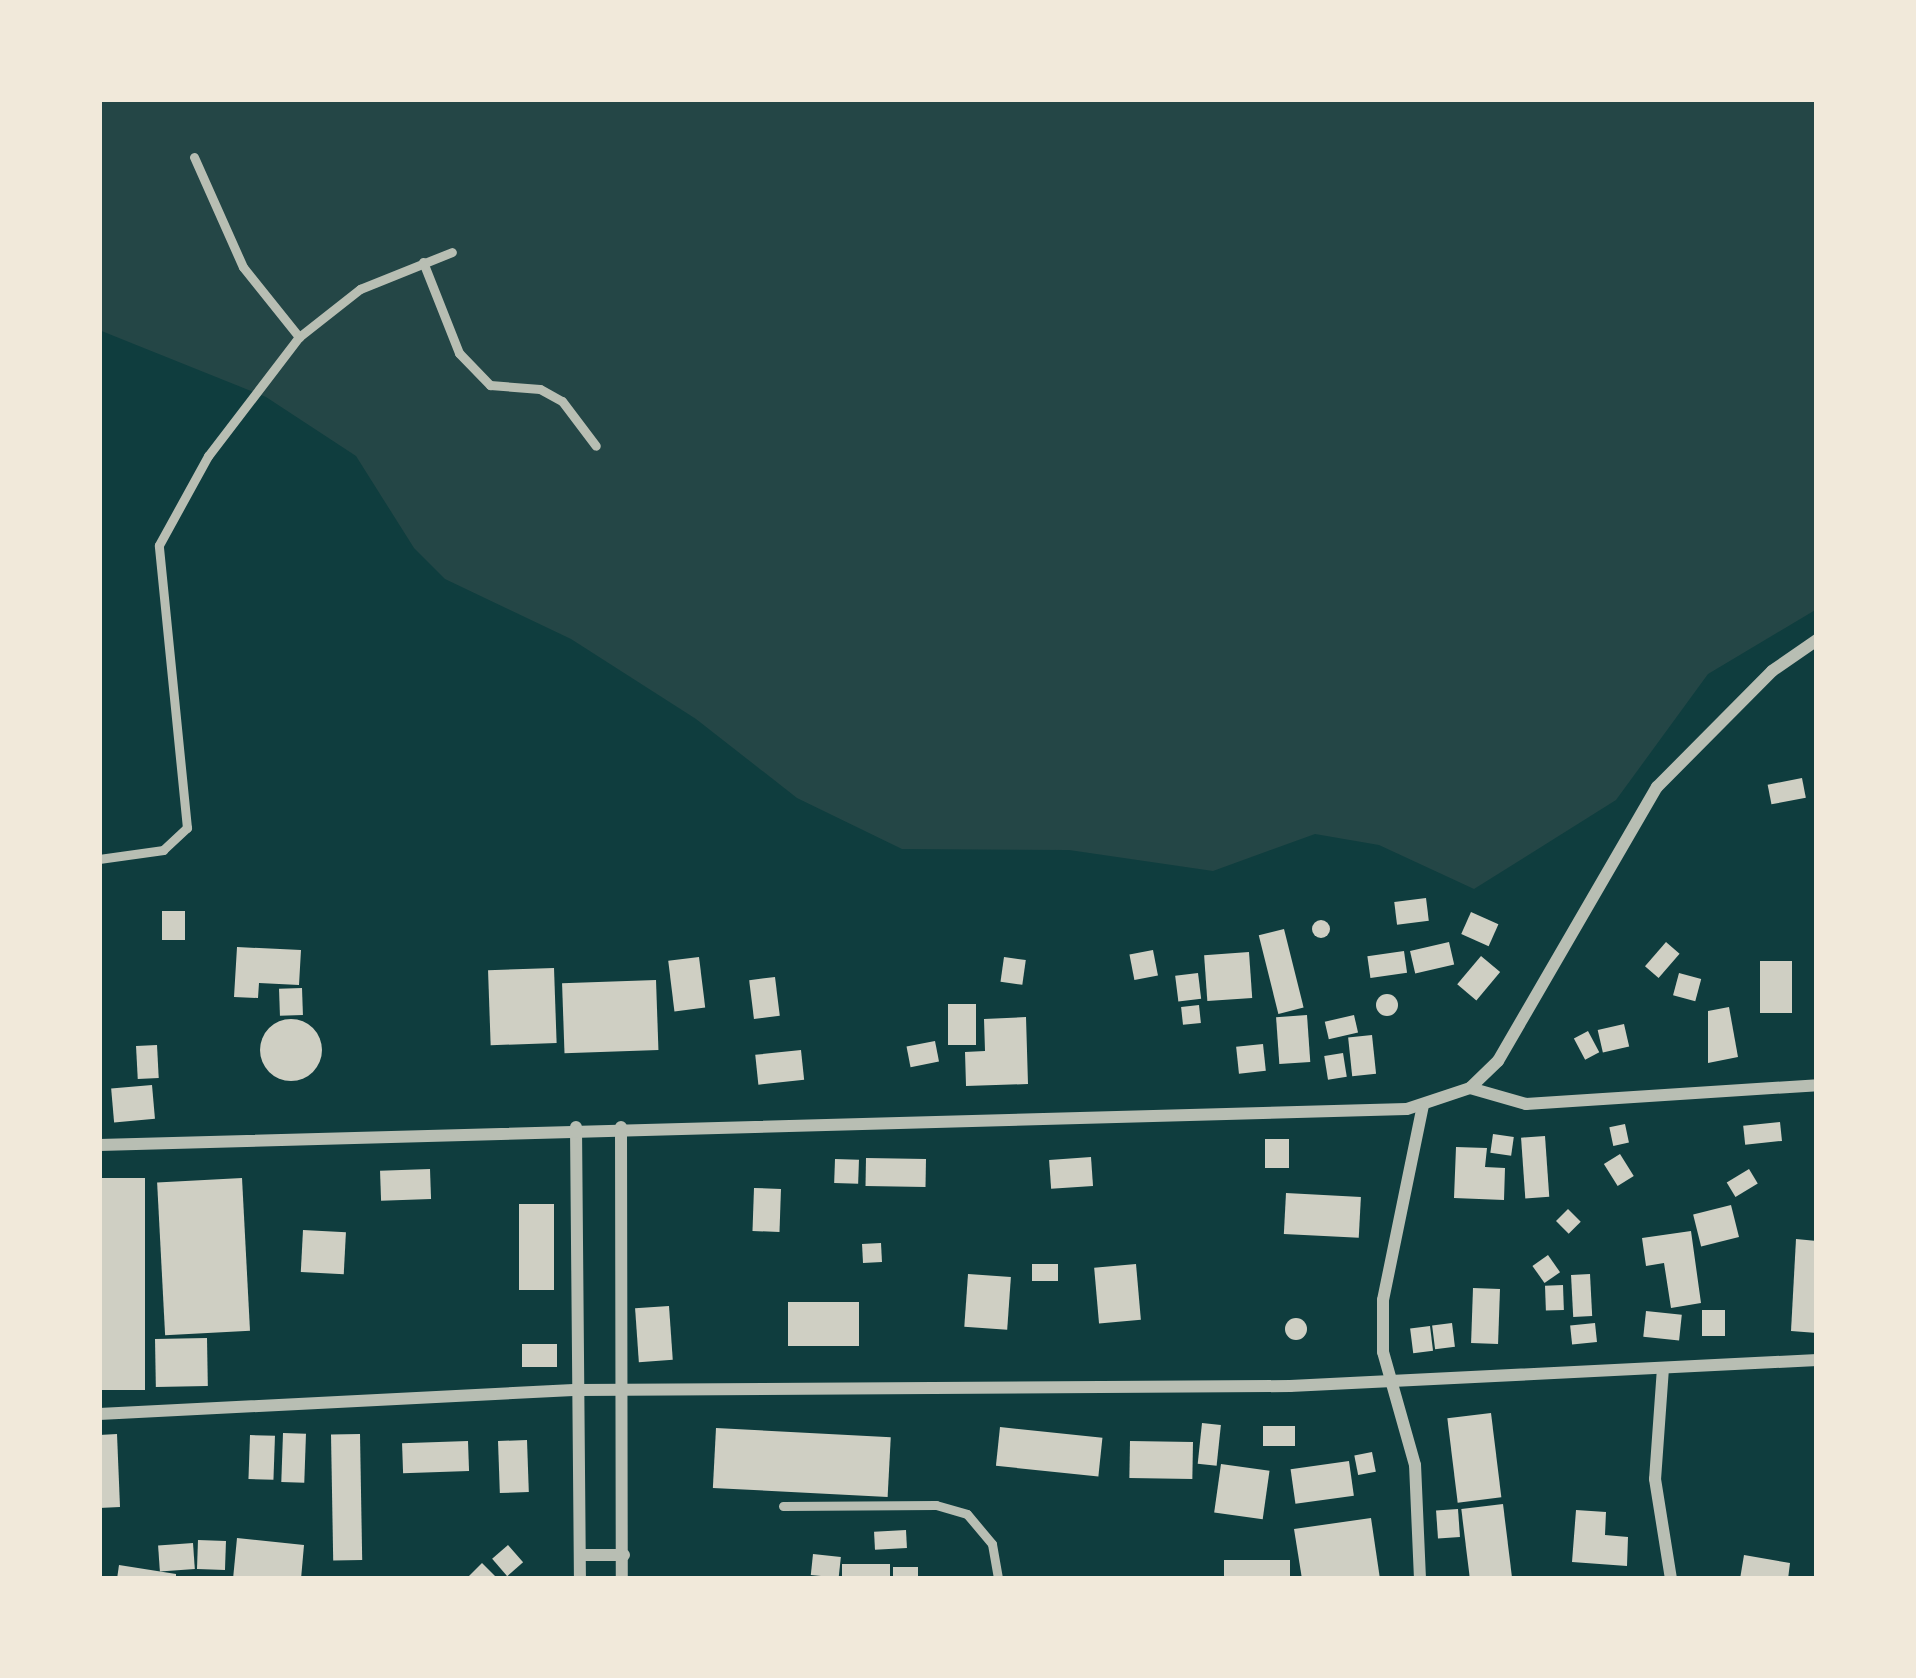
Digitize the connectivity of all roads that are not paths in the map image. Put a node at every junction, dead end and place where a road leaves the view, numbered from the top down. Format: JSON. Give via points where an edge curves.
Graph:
{"nodes":[{"id":1,"x":194,"y":157,"type":"dead end"},
{"id":2,"x":452,"y":252,"type":"dead end"},
{"id":3,"x":423,"y":262,"type":"junction"},
{"id":4,"x":299,"y":337,"type":"junction"},
{"id":5,"x":596,"y":446,"type":"dead end"},
{"id":6,"x":1817,"y":640,"type":"edge"},
{"id":7,"x":99,"y":859,"type":"edge"},
{"id":8,"x":1817,"y":1085,"type":"edge"},
{"id":9,"x":1471,"y":1088,"type":"junction"},
{"id":10,"x":1423,"y":1105,"type":"junction"},
{"id":11,"x":576,"y":1127,"type":"junction"},
{"id":12,"x":621,"y":1127,"type":"junction"},
{"id":13,"x":99,"y":1145,"type":"edge"},
{"id":14,"x":1817,"y":1360,"type":"edge"},
{"id":15,"x":1663,"y":1368,"type":"junction"},
{"id":16,"x":1391,"y":1381,"type":"junction"},
{"id":17,"x":578,"y":1390,"type":"junction"},
{"id":18,"x":622,"y":1390,"type":"junction"},
{"id":19,"x":99,"y":1414,"type":"edge"},
{"id":20,"x":782,"y":1506,"type":"dead end"},
{"id":21,"x":580,"y":1555,"type":"junction"},
{"id":22,"x":624,"y":1555,"type":"junction"},
{"id":23,"x":580,"y":1579,"type":"edge"},
{"id":24,"x":622,"y":1579,"type":"edge"},
{"id":25,"x":998,"y":1579,"type":"edge"},
{"id":26,"x":1420,"y":1579,"type":"edge"},
{"id":27,"x":1671,"y":1579,"type":"edge"}],
"edges":[{"from":1,"to":4,"type":"lane","via":[[243,267]]},
{"from":2,"to":3,"type":"lane"},
{"from":3,"to":4,"type":"lane","via":[[360,289]]},
{"from":3,"to":5,"type":"lane","via":[[459,353],[490,385],[540,388],[562,401]]},
{"from":4,"to":7,"type":"lane","via":[[208,456],[159,544],[187,829],[163,850]]},
{"from":6,"to":9,"type":"street","via":[[1772,671],[1657,787],[1498,1061]]},
{"from":8,"to":9,"type":"street","via":[[1526,1104]]},
{"from":9,"to":10,"type":"street"},
{"from":10,"to":12,"type":"street"},
{"from":10,"to":16,"type":"street","via":[[1383,1300]]},
{"from":11,"to":12,"type":"street"},
{"from":11,"to":13,"type":"street"},
{"from":11,"to":17,"type":"street"},
{"from":12,"to":18,"type":"street"},
{"from":14,"to":15,"type":"street"},
{"from":15,"to":16,"type":"street"},
{"from":15,"to":27,"type":"street","via":[[1655,1479]]},
{"from":16,"to":18,"type":"street"},
{"from":16,"to":26,"type":"street","via":[[1415,1465]]},
{"from":17,"to":18,"type":"street"},
{"from":17,"to":19,"type":"street"},
{"from":17,"to":21,"type":"street"},
{"from":18,"to":22,"type":"street"},
{"from":20,"to":25,"type":"lane","via":[[936,1505],[967,1514],[992,1544]]},
{"from":21,"to":22,"type":"street"},
{"from":21,"to":23,"type":"street"},
{"from":22,"to":24,"type":"street"}]}
